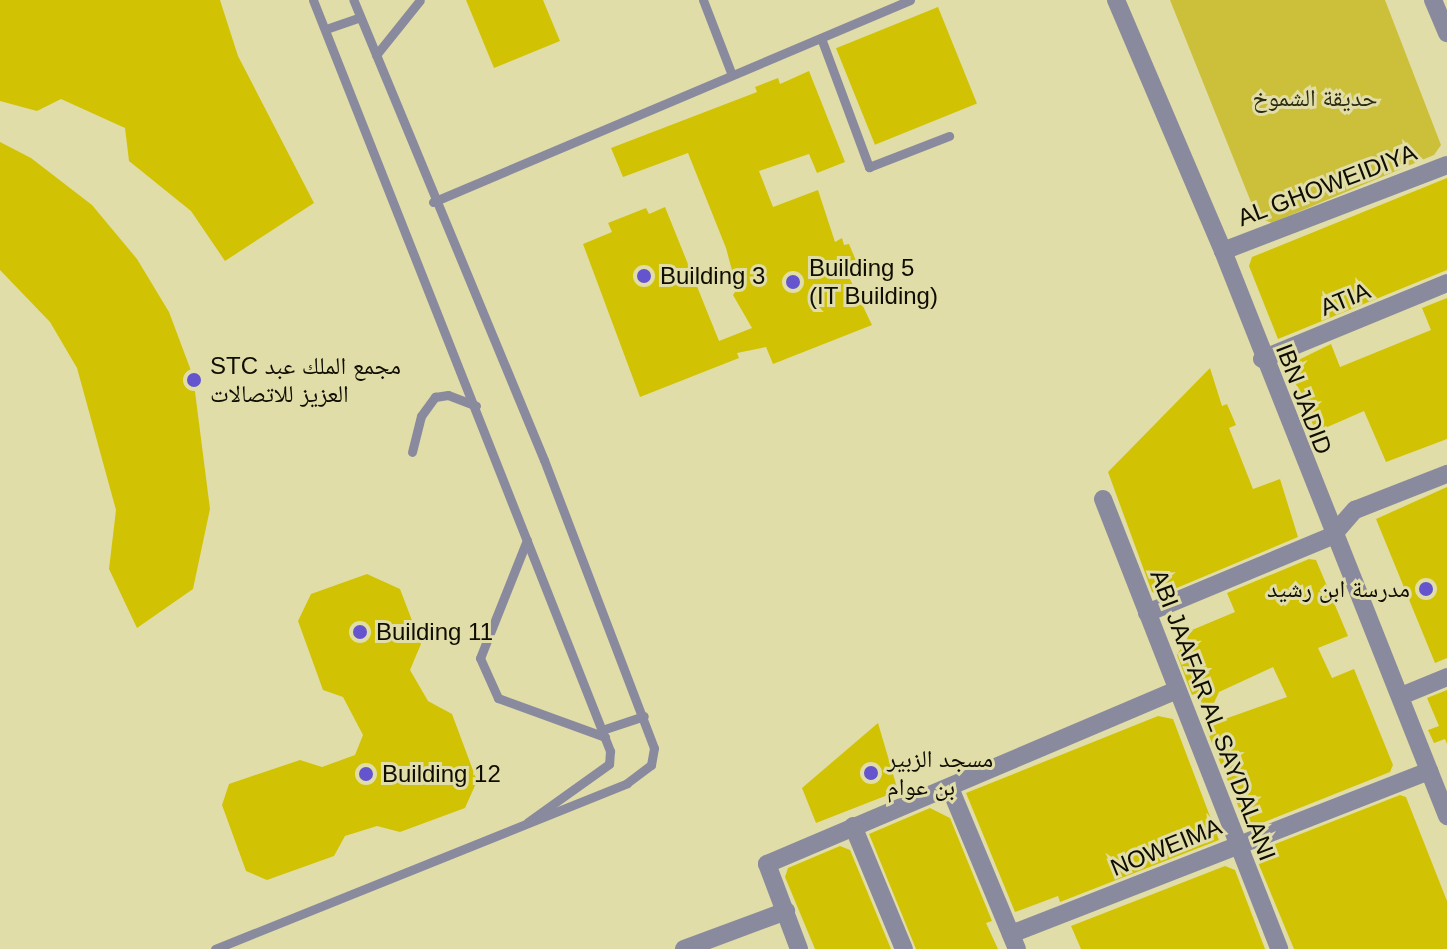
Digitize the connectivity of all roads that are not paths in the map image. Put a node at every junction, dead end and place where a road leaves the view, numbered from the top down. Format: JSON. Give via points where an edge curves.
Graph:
{"nodes":[{"id":1,"x":328,"y":0,"type":"edge"},
{"id":2,"x":353,"y":0,"type":"edge"},
{"id":3,"x":420,"y":0,"type":"edge"},
{"id":4,"x":703,"y":0,"type":"edge"},
{"id":5,"x":910,"y":0,"type":"edge"},
{"id":6,"x":1116,"y":0,"type":"edge"},
{"id":7,"x":1433,"y":0,"type":"edge"},
{"id":8,"x":314,"y":2,"type":"edge"},
{"id":9,"x":360,"y":17,"type":"junction"},
{"id":10,"x":326,"y":29,"type":"junction"},
{"id":11,"x":1447,"y":33,"type":"edge"},
{"id":12,"x":821,"y":38,"type":"junction"},
{"id":13,"x":376,"y":55,"type":"junction"},
{"id":14,"x":732,"y":75,"type":"junction"},
{"id":15,"x":949,"y":136,"type":"dead end"},
{"id":16,"x":1447,"y":165,"type":"edge"},
{"id":17,"x":433,"y":202,"type":"junction"},
{"id":18,"x":1223,"y":251,"type":"junction"},
{"id":19,"x":1447,"y":283,"type":"edge"},
{"id":20,"x":1262,"y":359,"type":"junction"},
{"id":21,"x":476,"y":406,"type":"junction"},
{"id":22,"x":412,"y":452,"type":"dead end"},
{"id":23,"x":1447,"y":474,"type":"edge"},
{"id":24,"x":1103,"y":499,"type":"dead end"},
{"id":25,"x":1332,"y":536,"type":"junction"},
{"id":26,"x":527,"y":540,"type":"junction"},
{"id":27,"x":1147,"y":613,"type":"junction"},
{"id":28,"x":1447,"y":677,"type":"edge"},
{"id":29,"x":1175,"y":691,"type":"junction"},
{"id":30,"x":1401,"y":696,"type":"junction"},
{"id":31,"x":644,"y":716,"type":"junction"},
{"id":32,"x":604,"y":733,"type":"junction"},
{"id":33,"x":1429,"y":771,"type":"junction"},
{"id":34,"x":950,"y":788,"type":"junction"},
{"id":35,"x":1447,"y":816,"type":"edge"},
{"id":36,"x":853,"y":826,"type":"junction"},
{"id":37,"x":514,"y":832,"type":"junction"},
{"id":38,"x":1238,"y":844,"type":"junction"},
{"id":39,"x":786,"y":911,"type":"junction"},
{"id":40,"x":1014,"y":942,"type":"edge"},
{"id":41,"x":215,"y":949,"type":"edge"},
{"id":42,"x":684,"y":949,"type":"edge"},
{"id":43,"x":799,"y":949,"type":"edge"},
{"id":44,"x":904,"y":949,"type":"edge"},
{"id":45,"x":1279,"y":949,"type":"edge"}],
"edges":[{"from":1,"to":8,"type":"lane"},
{"from":2,"to":9,"type":"lane"},
{"from":3,"to":13,"type":"lane"},
{"from":4,"to":14,"type":"lane"},
{"from":5,"to":12,"type":"lane"},
{"from":6,"to":18,"type":"street","name":"IBN JADID"},
{"from":7,"to":11,"type":"street"},
{"from":8,"to":10,"type":"lane"},
{"from":9,"to":10,"type":"lane"},
{"from":9,"to":13,"type":"lane"},
{"from":10,"to":21,"type":"lane"},
{"from":12,"to":14,"type":"lane"},
{"from":12,"to":15,"type":"lane","via":[[869,167]]},
{"from":13,"to":17,"type":"lane"},
{"from":14,"to":17,"type":"lane"},
{"from":16,"to":18,"type":"street","name":"AL GHOWEIDIYA"},
{"from":17,"to":31,"type":"lane"},
{"from":18,"to":20,"type":"street","name":"IBN JADID"},
{"from":19,"to":20,"type":"street","name":"ATIA"},
{"from":20,"to":25,"type":"street","name":"IBN JADID"},
{"from":21,"to":22,"type":"lane","via":[[448,395],[435,397],[421,416]]},
{"from":21,"to":26,"type":"lane"},
{"from":23,"to":25,"type":"street","via":[[1355,510]]},
{"from":24,"to":27,"type":"street","name":"ABI JAAFAR AL SAYDALANI"},
{"from":25,"to":27,"type":"street"},
{"from":25,"to":30,"type":"street","name":"IBN JADID"},
{"from":26,"to":32,"type":"lane"},
{"from":26,"to":32,"type":"lane","via":[[480,658],[498,698]]},
{"from":27,"to":29,"type":"street","name":"ABI JAAFAR AL SAYDALANI"},
{"from":28,"to":30,"type":"street"},
{"from":29,"to":34,"type":"street"},
{"from":29,"to":38,"type":"street","name":"ABI JAAFAR AL SAYDALANI"},
{"from":30,"to":33,"type":"street","name":"IBN JADID"},
{"from":31,"to":32,"type":"lane"},
{"from":31,"to":37,"type":"lane","via":[[654,748],[651,765],[627,783]]},
{"from":32,"to":37,"type":"lane","via":[[609,764]]},
{"from":33,"to":35,"type":"street","name":"IBN JADID"},
{"from":33,"to":38,"type":"street","name":"NOWEIMA"},
{"from":34,"to":36,"type":"street"},
{"from":34,"to":40,"type":"street"},
{"from":36,"to":39,"type":"street","via":[[767,864]]},
{"from":36,"to":44,"type":"street"},
{"from":37,"to":41,"type":"lane"},
{"from":38,"to":40,"type":"street","name":"NOWEIMA"},
{"from":38,"to":45,"type":"street","name":"ABI JAAFAR AL SAYDALANI"},
{"from":39,"to":42,"type":"street"},
{"from":39,"to":43,"type":"street"}]}
